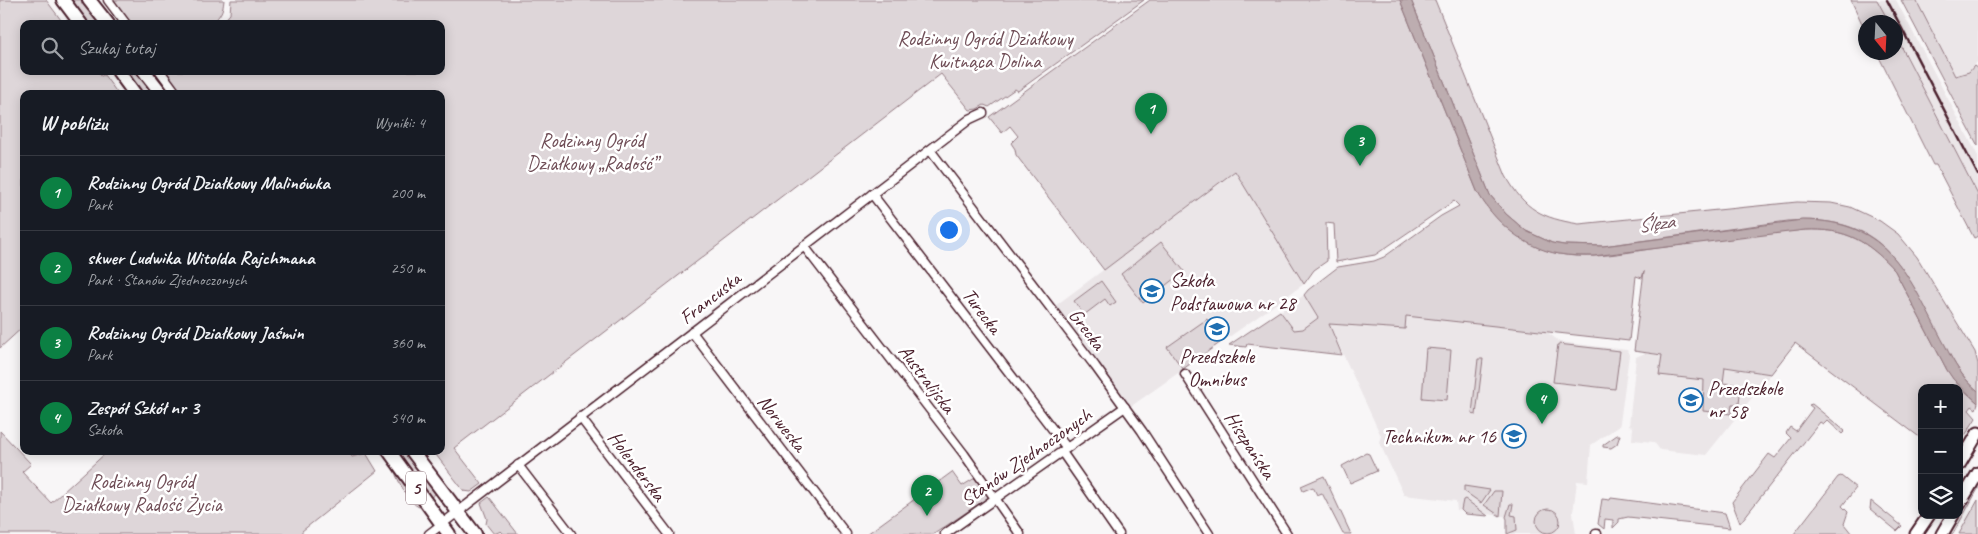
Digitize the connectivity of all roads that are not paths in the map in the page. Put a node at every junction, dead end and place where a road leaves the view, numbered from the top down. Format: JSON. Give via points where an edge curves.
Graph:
{"nodes":[{"id":1,"x":63,"y":0,"type":"edge"},
{"id":2,"x":90,"y":0,"type":"edge"},
{"id":3,"x":108,"y":0,"type":"edge"},
{"id":4,"x":77,"y":20,"type":"edge"},
{"id":5,"x":105,"y":20,"type":"edge"},
{"id":6,"x":123,"y":20,"type":"edge"},
{"id":7,"x":121,"y":75,"type":"edge"},
{"id":8,"x":147,"y":75,"type":"edge"},
{"id":9,"x":163,"y":75,"type":"edge"},
{"id":10,"x":132,"y":90,"type":"edge"},
{"id":11,"x":159,"y":90,"type":"edge"},
{"id":12,"x":174,"y":90,"type":"edge"},
{"id":13,"x":983,"y":113,"type":"dead end"},
{"id":14,"x":930,"y":150,"type":"junction"},
{"id":15,"x":872,"y":194,"type":"junction"},
{"id":16,"x":804,"y":246,"type":"junction"},
{"id":17,"x":692,"y":332,"type":"junction"},
{"id":18,"x":1185,"y":374,"type":"dead end"},
{"id":19,"x":1125,"y":407,"type":"junction"},
{"id":20,"x":580,"y":417,"type":"junction"},
{"id":21,"x":1978,"y":433,"type":"edge"},
{"id":22,"x":1065,"y":450,"type":"junction"},
{"id":23,"x":392,"y":455,"type":"edge"},
{"id":24,"x":415,"y":455,"type":"edge"},
{"id":25,"x":1963,"y":458,"type":"edge"},
{"id":26,"x":518,"y":465,"type":"junction"},
{"id":27,"x":1978,"y":473,"type":"edge"},
{"id":28,"x":996,"y":498,"type":"junction"},
{"id":29,"x":1963,"y":498,"type":"edge"},
{"id":30,"x":458,"y":512,"type":"junction"},
{"id":31,"x":1926,"y":519,"type":"edge"},
{"id":32,"x":1951,"y":519,"type":"edge"},
{"id":33,"x":446,"y":529,"type":"edge"},
{"id":34,"x":429,"y":534,"type":"edge"},
{"id":35,"x":474,"y":534,"type":"edge"},
{"id":36,"x":571,"y":534,"type":"edge"},
{"id":37,"x":669,"y":534,"type":"edge"},
{"id":38,"x":846,"y":534,"type":"edge"},
{"id":39,"x":945,"y":534,"type":"edge"},
{"id":40,"x":1020,"y":534,"type":"edge"},
{"id":41,"x":1119,"y":534,"type":"edge"},
{"id":42,"x":1209,"y":534,"type":"edge"},
{"id":43,"x":1287,"y":534,"type":"edge"},
{"id":44,"x":1916,"y":534,"type":"edge"},
{"id":45,"x":1942,"y":534,"type":"edge"}],
"edges":[{"from":1,"to":4,"type":"main road"},
{"from":2,"to":5,"type":"main road"},
{"from":3,"to":6,"type":"street"},
{"from":7,"to":10,"type":"main road"},
{"from":8,"to":11,"type":"main road"},
{"from":9,"to":12,"type":"street"},
{"from":13,"to":14,"type":"street","name":"Francuska","via":[[970,119]]},
{"from":14,"to":15,"type":"street","name":"Francuska"},
{"from":14,"to":19,"type":"street","name":"Grecka"},
{"from":15,"to":16,"type":"street","name":"Francuska"},
{"from":15,"to":22,"type":"street","name":"Turecka"},
{"from":16,"to":17,"type":"street","name":"Francuska"},
{"from":16,"to":28,"type":"street","name":"Australijska"},
{"from":17,"to":20,"type":"street","name":"Francuska"},
{"from":17,"to":38,"type":"street","name":"Norweska"},
{"from":18,"to":43,"type":"street","name":"Hiszpańska"},
{"from":19,"to":22,"type":"street","name":"Stanów Zjednoczonych"},
{"from":19,"to":42,"type":"street","name":"Grecka"},
{"from":20,"to":26,"type":"street","name":"Francuska"},
{"from":20,"to":37,"type":"street","name":"Holenderska"},
{"from":21,"to":25,"type":"main road"},
{"from":22,"to":28,"type":"street","name":"Stanów Zjednoczonych"},
{"from":22,"to":41,"type":"street","name":"Turecka"},
{"from":23,"to":33,"type":"main road","number":"5"},
{"from":24,"to":30,"type":"main road","number":"5"},
{"from":26,"to":30,"type":"street","name":"Francuska"},
{"from":26,"to":36,"type":"street"},
{"from":27,"to":29,"type":"main road"},
{"from":28,"to":39,"type":"street","name":"Stanów Zjednoczonych"},
{"from":28,"to":40,"type":"street","name":"Australijska"},
{"from":30,"to":33,"type":"street","name":"Francuska"},
{"from":30,"to":35,"type":"main road","number":"5"},
{"from":31,"to":44,"type":"main road"},
{"from":32,"to":45,"type":"main road"},
{"from":33,"to":34,"type":"street","name":"Francuska"}]}
